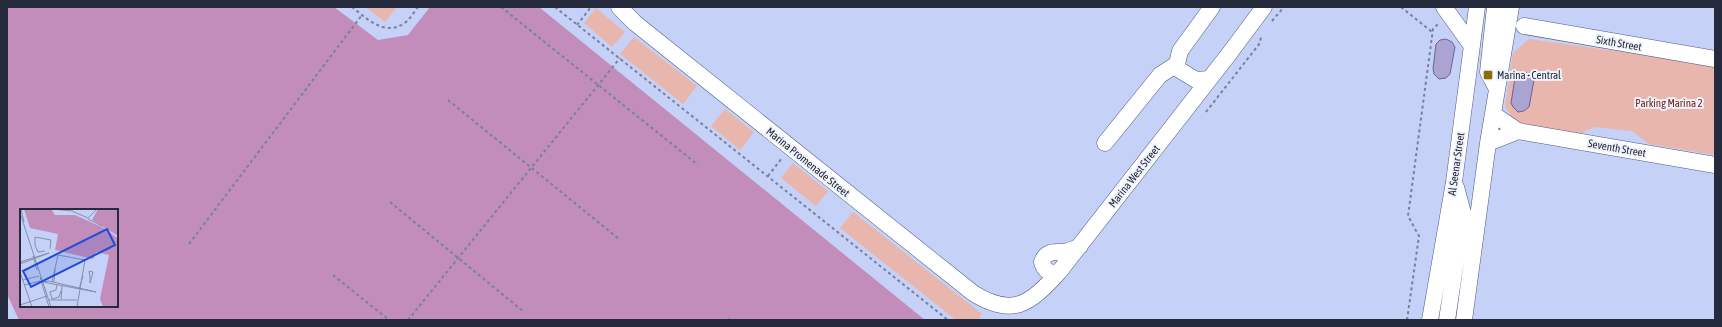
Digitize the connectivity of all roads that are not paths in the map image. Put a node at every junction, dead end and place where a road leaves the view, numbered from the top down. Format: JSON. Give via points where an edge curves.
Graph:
{"nodes":[{"id":1,"x":619,"y":7,"type":"edge"},
{"id":2,"x":1212,"y":7,"type":"edge"},
{"id":3,"x":1264,"y":7,"type":"edge"},
{"id":4,"x":1477,"y":7,"type":"edge"},
{"id":5,"x":1494,"y":7,"type":"edge"},
{"id":6,"x":1511,"y":7,"type":"edge"},
{"id":7,"x":1447,"y":10,"type":"edge"},
{"id":8,"x":1524,"y":26,"type":"dead end"},
{"id":9,"x":1472,"y":46,"type":"junction"},
{"id":10,"x":1715,"y":59,"type":"edge"},
{"id":11,"x":1182,"y":70,"type":"junction"},
{"id":12,"x":1209,"y":79,"type":"junction"},
{"id":13,"x":1497,"y":89,"type":"junction"},
{"id":14,"x":1187,"y":107,"type":"junction"},
{"id":15,"x":1493,"y":114,"type":"junction"},
{"id":16,"x":1518,"y":131,"type":"junction"},
{"id":17,"x":1488,"y":143,"type":"junction"},
{"id":18,"x":1105,"y":144,"type":"dead end"},
{"id":19,"x":1715,"y":165,"type":"edge"},
{"id":20,"x":1454,"y":182,"type":"junction"},
{"id":21,"x":1003,"y":307,"type":"joint"},
{"id":22,"x":1430,"y":320,"type":"edge"},
{"id":23,"x":1446,"y":320,"type":"edge"},
{"id":24,"x":1464,"y":320,"type":"edge"}],
"edges":[{"from":1,"to":21,"type":"street","name":"Marina Promenade Street","via":[[640,27],[973,293],[988,303]]},
{"from":2,"to":11,"type":"street","via":[[1180,50]]},
{"from":3,"to":12,"type":"street","name":"Marina West Street"},
{"from":4,"to":9,"type":"street","name":"Al Seenar Street"},
{"from":5,"to":13,"type":"street","via":[[1488,72]]},
{"from":6,"to":13,"type":"street"},
{"from":7,"to":9,"type":"street"},
{"from":8,"to":10,"type":"street","name":"Sixth Street"},
{"from":9,"to":20,"type":"street","name":"Al Seenar Street"},
{"from":11,"to":12,"type":"street","via":[[1196,80]]},
{"from":11,"to":14,"type":"street","via":[[1189,90]]},
{"from":11,"to":18,"type":"street","via":[[1160,75]]},
{"from":12,"to":14,"type":"street","name":"Marina West Street"},
{"from":13,"to":15,"type":"street"},
{"from":14,"to":21,"type":"street","name":"Marina West Street","via":[[1080,246],[1070,251],[1047,254],[1042,262],[1044,267],[1048,272],[1059,272],[1043,290],[1021,304]]},
{"from":15,"to":16,"type":"street","name":"Seventh Street"},
{"from":15,"to":17,"type":"street"},
{"from":16,"to":17,"type":"street"},
{"from":16,"to":19,"type":"street","name":"Seventh Street"},
{"from":17,"to":24,"type":"street"},
{"from":20,"to":22,"type":"street","name":"Al Seenar Street"},
{"from":20,"to":23,"type":"street","via":[[1463,213]]}]}
